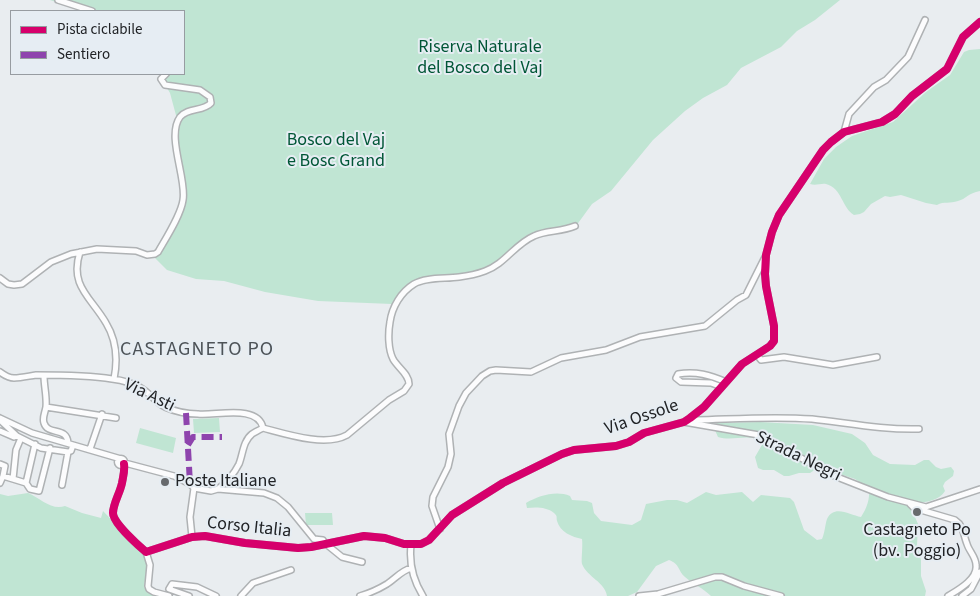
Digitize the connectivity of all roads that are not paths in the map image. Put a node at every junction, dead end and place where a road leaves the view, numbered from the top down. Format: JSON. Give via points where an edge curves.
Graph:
{"nodes":[{"id":1,"x":58,"y":0,"type":"edge"},
{"id":2,"x":89,"y":10,"type":"edge"},
{"id":3,"x":925,"y":20,"type":"dead end"},
{"id":4,"x":980,"y":22,"type":"edge"},
{"id":5,"x":165,"y":75,"type":"edge"},
{"id":6,"x":844,"y":132,"type":"junction"},
{"id":7,"x":574,"y":226,"type":"dead end"},
{"id":8,"x":80,"y":252,"type":"junction"},
{"id":9,"x":766,"y":255,"type":"junction"},
{"id":10,"x":0,"y":278,"type":"edge"},
{"id":11,"x":757,"y":354,"type":"junction"},
{"id":12,"x":877,"y":357,"type":"dead end"},
{"id":13,"x":0,"y":372,"type":"edge"},
{"id":14,"x":44,"y":376,"type":"junction"},
{"id":15,"x":114,"y":379,"type":"junction"},
{"id":16,"x":724,"y":385,"type":"junction"},
{"id":17,"x":46,"y":407,"type":"junction"},
{"id":18,"x":102,"y":414,"type":"junction"},
{"id":19,"x":116,"y":418,"type":"dead end"},
{"id":20,"x":690,"y":418,"type":"junction"},
{"id":21,"x":0,"y":419,"type":"edge"},
{"id":22,"x":684,"y":422,"type":"junction"},
{"id":23,"x":263,"y":428,"type":"junction"},
{"id":24,"x":920,"y":429,"type":"dead end"},
{"id":25,"x":0,"y":431,"type":"edge"},
{"id":26,"x":19,"y":437,"type":"junction"},
{"id":27,"x":35,"y":444,"type":"junction"},
{"id":28,"x":71,"y":444,"type":"junction"},
{"id":29,"x":50,"y":448,"type":"junction"},
{"id":30,"x":90,"y":449,"type":"junction"},
{"id":31,"x":68,"y":452,"type":"junction"},
{"id":32,"x":122,"y":463,"type":"junction"},
{"id":33,"x":0,"y":464,"type":"edge"},
{"id":34,"x":3,"y":476,"type":"junction"},
{"id":35,"x":13,"y":479,"type":"junction"},
{"id":36,"x":0,"y":483,"type":"edge"},
{"id":37,"x":26,"y":483,"type":"junction"},
{"id":38,"x":62,"y":485,"type":"dead end"},
{"id":39,"x":194,"y":488,"type":"junction"},
{"id":40,"x":218,"y":489,"type":"junction"},
{"id":41,"x":980,"y":489,"type":"edge"},
{"id":42,"x":909,"y":504,"type":"junction"},
{"id":43,"x":440,"y":529,"type":"junction"},
{"id":44,"x":192,"y":537,"type":"junction"},
{"id":45,"x":326,"y":544,"type":"junction"},
{"id":46,"x":411,"y":545,"type":"junction"},
{"id":47,"x":146,"y":552,"type":"junction"},
{"id":48,"x":974,"y":557,"type":"junction"},
{"id":49,"x":362,"y":562,"type":"dead end"},
{"id":50,"x":980,"y":564,"type":"edge"},
{"id":51,"x":411,"y":568,"type":"junction"},
{"id":52,"x":291,"y":570,"type":"dead end"},
{"id":53,"x":980,"y":572,"type":"edge"},
{"id":54,"x":169,"y":596,"type":"edge"},
{"id":55,"x":189,"y":596,"type":"edge"},
{"id":56,"x":216,"y":596,"type":"edge"},
{"id":57,"x":241,"y":596,"type":"edge"},
{"id":58,"x":360,"y":596,"type":"edge"},
{"id":59,"x":423,"y":596,"type":"edge"},
{"id":60,"x":640,"y":596,"type":"edge"},
{"id":61,"x":781,"y":596,"type":"edge"},
{"id":62,"x":948,"y":596,"type":"edge"},
{"id":63,"x":962,"y":596,"type":"edge"}],
"edges":[{"from":1,"to":2,"type":"street"},
{"from":3,"to":6,"type":"street","via":[[908,57],[849,114]]},
{"from":4,"to":6,"type":"street","via":[[963,37],[947,69],[895,114],[882,122]]},
{"from":5,"to":8,"type":"street","via":[[161,79],[165,86],[200,90],[210,97],[211,103],[186,113],[178,121],[176,141],[184,199],[180,212],[155,254],[97,249]]},
{"from":6,"to":9,"type":"street","via":[[823,150],[779,215]]},
{"from":7,"to":23,"type":"street","via":[[561,232],[535,235],[485,271],[421,282],[403,294],[394,307],[390,322],[390,351],[392,359],[408,377],[409,384],[404,392],[389,400],[347,435],[320,439]]},
{"from":8,"to":10,"type":"street","via":[[51,262],[22,284],[8,284]]},
{"from":8,"to":15,"type":"street","via":[[76,276],[114,338],[117,357]]},
{"from":9,"to":11,"type":"street","name":"Via Ossole","via":[[766,286],[774,341]]},
{"from":9,"to":43,"type":"street","via":[[746,295],[705,326],[640,337],[606,350],[561,358],[531,372],[496,370],[482,376],[466,393],[449,434],[448,467],[432,506]]},
{"from":11,"to":12,"type":"street","via":[[761,360],[784,357],[833,365]]},
{"from":11,"to":16,"type":"street","name":"Via Ossole","via":[[742,364]]},
{"from":13,"to":14,"type":"street","name":"Via Asti","via":[[12,378]]},
{"from":14,"to":15,"type":"street","name":"Via Asti"},
{"from":14,"to":17,"type":"street"},
{"from":15,"to":23,"type":"street","name":"Via Asti","via":[[143,389],[168,408],[198,414],[242,412],[258,419]]},
{"from":16,"to":16,"type":"street","via":[[702,373],[678,374],[676,378],[682,382]]},
{"from":16,"to":20,"type":"street","name":"Via Ossole"},
{"from":17,"to":18,"type":"street"},
{"from":17,"to":28,"type":"street","via":[[44,425],[65,434]]},
{"from":18,"to":19,"type":"street"},
{"from":18,"to":30,"type":"street"},
{"from":20,"to":22,"type":"street","name":"Via Ossole"},
{"from":20,"to":24,"type":"street","via":[[780,417],[896,430]]},
{"from":21,"to":26,"type":"street"},
{"from":21,"to":28,"type":"street","via":[[32,433]]},
{"from":22,"to":42,"type":"street","name":"Strada Negri","via":[[759,435],[832,475]]},
{"from":22,"to":43,"type":"street","name":"Via Ossole","via":[[644,433],[616,446],[562,454],[503,483],[452,515]]},
{"from":23,"to":40,"type":"street","via":[[248,438],[233,474]]},
{"from":25,"to":26,"type":"street"},
{"from":26,"to":27,"type":"street"},
{"from":26,"to":35,"type":"street"},
{"from":27,"to":29,"type":"street"},
{"from":27,"to":37,"type":"street"},
{"from":28,"to":30,"type":"street"},
{"from":28,"to":31,"type":"street"},
{"from":29,"to":31,"type":"street"},
{"from":29,"to":37,"type":"street","via":[[39,491],[30,489]]},
{"from":30,"to":32,"type":"street"},
{"from":31,"to":38,"type":"street"},
{"from":32,"to":39,"type":"street","via":[[174,476]]},
{"from":32,"to":47,"type":"street","via":[[123,474],[114,518]]},
{"from":33,"to":34,"type":"street","via":[[4,466]]},
{"from":34,"to":35,"type":"street"},
{"from":34,"to":36,"type":"street"},
{"from":35,"to":37,"type":"street"},
{"from":39,"to":40,"type":"street"},
{"from":39,"to":44,"type":"street","via":[[190,517]]},
{"from":40,"to":45,"type":"street","via":[[264,493],[277,498],[314,539],[323,540]]},
{"from":41,"to":42,"type":"street","name":"Strada Negri","via":[[926,507]]},
{"from":42,"to":48,"type":"street","name":"Strada Negri","via":[[960,524]]},
{"from":43,"to":46,"type":"street","name":"Via Ossole","via":[[429,540]]},
{"from":44,"to":45,"type":"street","name":"Corso Italia","via":[[298,548]]},
{"from":44,"to":47,"type":"street","name":"Corso Italia"},
{"from":45,"to":46,"type":"street","name":"Corso Italia","via":[[364,536]]},
{"from":45,"to":49,"type":"street","via":[[342,557]]},
{"from":46,"to":51,"type":"street"},
{"from":47,"to":54,"type":"street","via":[[150,565],[149,589]]},
{"from":48,"to":50,"type":"street","name":"Strada Negri"},
{"from":48,"to":62,"type":"street","via":[[976,568],[970,579]]},
{"from":51,"to":58,"type":"street","via":[[403,570],[373,592]]},
{"from":51,"to":59,"type":"street"},
{"from":52,"to":57,"type":"street","via":[[253,584]]},
{"from":53,"to":63,"type":"street","via":[[971,589]]},
{"from":55,"to":56,"type":"street","via":[[169,588],[172,584],[197,587]]},
{"from":60,"to":61,"type":"street","via":[[722,577]]}]}
